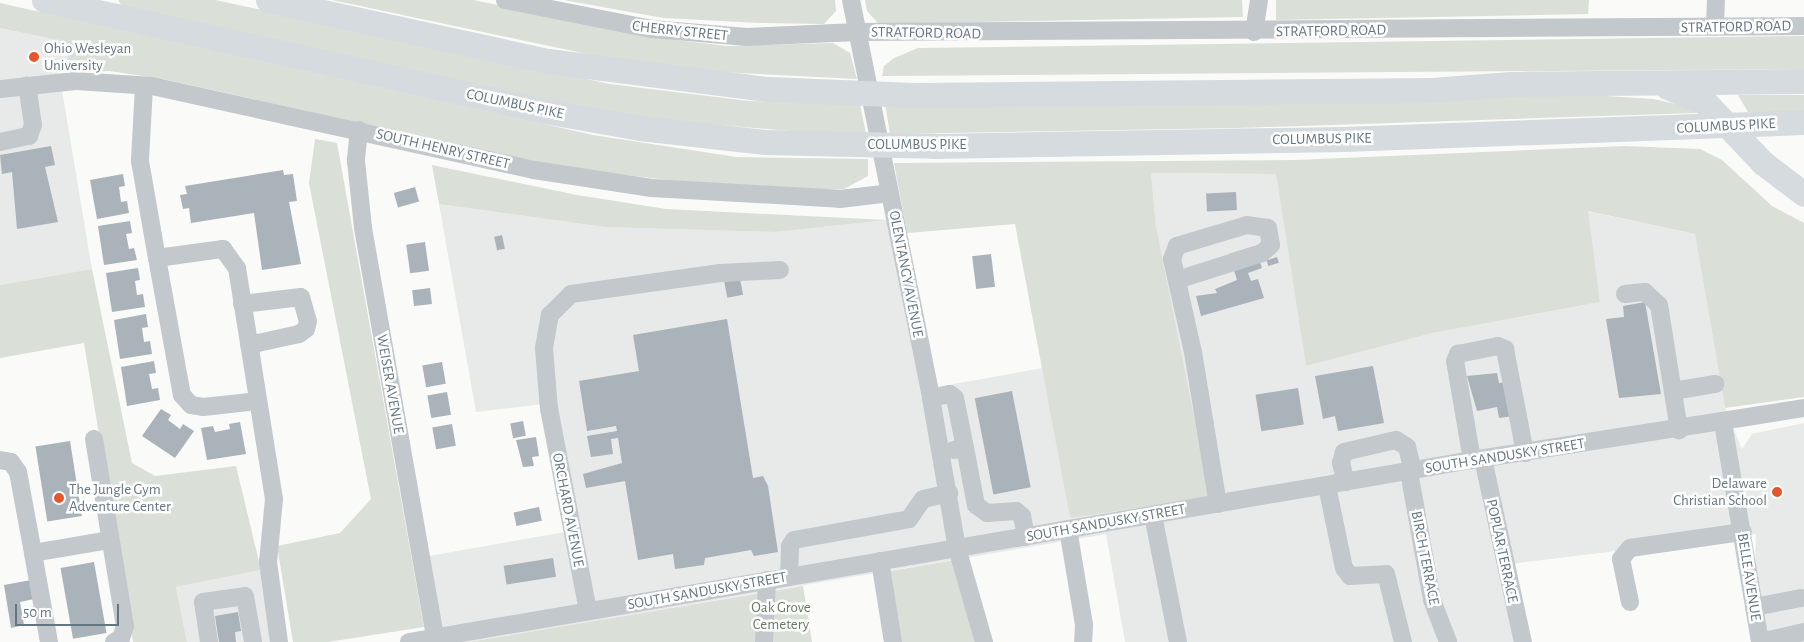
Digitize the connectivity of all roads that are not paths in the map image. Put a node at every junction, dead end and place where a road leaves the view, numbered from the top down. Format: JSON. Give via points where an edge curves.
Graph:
{"nodes":[{"id":1,"x":44,"y":0,"type":"edge"},
{"id":2,"x":268,"y":0,"type":"edge"},
{"id":3,"x":505,"y":0,"type":"edge"},
{"id":4,"x":1259,"y":0,"type":"edge"},
{"id":5,"x":1716,"y":0,"type":"edge"},
{"id":6,"x":851,"y":2,"type":"edge"},
{"id":7,"x":102,"y":7,"type":"edge"},
{"id":8,"x":1804,"y":26,"type":"edge"},
{"id":9,"x":1715,"y":28,"type":"junction"},
{"id":10,"x":857,"y":32,"type":"junction"},
{"id":11,"x":1254,"y":32,"type":"junction"},
{"id":12,"x":1804,"y":81,"type":"edge"},
{"id":13,"x":1655,"y":82,"type":"junction"},
{"id":14,"x":27,"y":85,"type":"junction"},
{"id":15,"x":144,"y":86,"type":"junction"},
{"id":16,"x":0,"y":89,"type":"edge"},
{"id":17,"x":1804,"y":122,"type":"edge"},
{"id":18,"x":1732,"y":127,"type":"junction"},
{"id":19,"x":359,"y":130,"type":"junction"},
{"id":20,"x":0,"y":142,"type":"edge"},
{"id":21,"x":890,"y":193,"type":"junction"},
{"id":22,"x":1804,"y":194,"type":"edge"},
{"id":23,"x":157,"y":258,"type":"junction"},
{"id":24,"x":780,"y":270,"type":"dead end"},
{"id":25,"x":1177,"y":280,"type":"junction"},
{"id":26,"x":1625,"y":294,"type":"dead end"},
{"id":27,"x":242,"y":304,"type":"junction"},
{"id":28,"x":249,"y":345,"type":"junction"},
{"id":29,"x":1716,"y":384,"type":"dead end"},
{"id":30,"x":1672,"y":391,"type":"junction"},
{"id":31,"x":931,"y":398,"type":"junction"},
{"id":32,"x":257,"y":401,"type":"junction"},
{"id":33,"x":1804,"y":408,"type":"edge"},
{"id":34,"x":1723,"y":423,"type":"junction"},
{"id":35,"x":1679,"y":430,"type":"junction"},
{"id":36,"x":94,"y":440,"type":"dead end"},
{"id":37,"x":965,"y":448,"type":"junction"},
{"id":38,"x":941,"y":452,"type":"junction"},
{"id":39,"x":1525,"y":453,"type":"junction"},
{"id":40,"x":0,"y":460,"type":"edge"},
{"id":41,"x":1478,"y":460,"type":"junction"},
{"id":42,"x":1411,"y":471,"type":"junction"},
{"id":43,"x":1346,"y":482,"type":"junction"},
{"id":44,"x":1327,"y":486,"type":"junction"},
{"id":45,"x":949,"y":493,"type":"junction"},
{"id":46,"x":1218,"y":504,"type":"junction"},
{"id":47,"x":1153,"y":515,"type":"junction"},
{"id":48,"x":1068,"y":529,"type":"junction"},
{"id":49,"x":1742,"y":532,"type":"junction"},
{"id":50,"x":1026,"y":536,"type":"junction"},
{"id":51,"x":110,"y":540,"type":"junction"},
{"id":52,"x":957,"y":548,"type":"junction"},
{"id":53,"x":33,"y":553,"type":"junction"},
{"id":54,"x":880,"y":561,"type":"junction"},
{"id":55,"x":789,"y":576,"type":"junction"},
{"id":56,"x":767,"y":580,"type":"junction"},
{"id":57,"x":1801,"y":598,"type":"dead end"},
{"id":58,"x":1630,"y":602,"type":"dead end"},
{"id":59,"x":1754,"y":607,"type":"junction"},
{"id":60,"x":588,"y":611,"type":"junction"},
{"id":61,"x":1804,"y":632,"type":"edge"},
{"id":62,"x":435,"y":638,"type":"junction"},
{"id":63,"x":49,"y":642,"type":"edge"},
{"id":64,"x":114,"y":642,"type":"edge"},
{"id":65,"x":209,"y":642,"type":"edge"},
{"id":66,"x":253,"y":642,"type":"edge"},
{"id":67,"x":279,"y":642,"type":"edge"},
{"id":68,"x":409,"y":642,"type":"edge"},
{"id":69,"x":764,"y":642,"type":"edge"},
{"id":70,"x":893,"y":642,"type":"edge"},
{"id":71,"x":984,"y":642,"type":"edge"},
{"id":72,"x":1083,"y":642,"type":"edge"},
{"id":73,"x":1178,"y":642,"type":"edge"},
{"id":74,"x":1403,"y":642,"type":"edge"},
{"id":75,"x":1448,"y":642,"type":"edge"},
{"id":76,"x":1523,"y":642,"type":"edge"},
{"id":77,"x":1760,"y":642,"type":"edge"}],
"edges":[{"from":1,"to":7,"type":"highway","name":"COLUMBUS PIKE"},
{"from":2,"to":13,"type":"highway","via":[[548,61],[684,81],[834,92],[914,95],[1432,90],[1510,84]]},
{"from":3,"to":10,"type":"street","name":"CHERRY STREET","via":[[611,23],[693,35]]},
{"from":4,"to":11,"type":"street"},
{"from":5,"to":9,"type":"street"},
{"from":6,"to":10,"type":"street","name":"OLENTANGY AVENUE"},
{"from":7,"to":18,"type":"highway","name":"COLUMBUS PIKE","via":[[591,120],[706,137],[838,145],[935,146]]},
{"from":8,"to":9,"type":"street","name":"STRATFORD ROAD"},
{"from":9,"to":11,"type":"street","name":"STRATFORD ROAD"},
{"from":10,"to":11,"type":"street","name":"STRATFORD ROAD"},
{"from":10,"to":21,"type":"street","name":"OLENTANGY AVENUE"},
{"from":12,"to":13,"type":"highway"},
{"from":13,"to":18,"type":"highway","via":[[1706,102]]},
{"from":14,"to":15,"type":"street","name":"SOUTH HENRY STREET","via":[[76,82]]},
{"from":14,"to":16,"type":"street","name":"SOUTH HENRY STREET"},
{"from":14,"to":20,"type":"street","via":[[33,125],[29,136]]},
{"from":15,"to":19,"type":"street","name":"SOUTH HENRY STREET"},
{"from":15,"to":23,"type":"street","via":[[140,161]]},
{"from":17,"to":18,"type":"highway","name":"COLUMBUS PIKE"},
{"from":18,"to":22,"type":"highway","via":[[1763,163]]},
{"from":19,"to":21,"type":"street","name":"SOUTH HENRY STREET","via":[[534,170],[652,188],[840,200]]},
{"from":19,"to":62,"type":"street","name":"WEISER AVENUE","via":[[356,161],[363,228]]},
{"from":21,"to":31,"type":"street","name":"OLENTANGY AVENUE"},
{"from":23,"to":27,"type":"street","via":[[223,249],[237,268]]},
{"from":23,"to":32,"type":"street","via":[[182,394],[191,405],[203,407]]},
{"from":24,"to":60,"type":"street","name":"ORCHARD AVENUE","via":[[721,273],[571,294],[550,315],[544,348],[549,408]]},
{"from":25,"to":25,"type":"street","via":[[1172,259],[1177,246],[1247,225],[1268,228],[1271,245],[1262,253]]},
{"from":25,"to":46,"type":"street"},
{"from":26,"to":30,"type":"street","via":[[1645,292],[1659,305]]},
{"from":27,"to":28,"type":"street"},
{"from":27,"to":28,"type":"street","via":[[301,296],[308,321],[306,329],[299,334]]},
{"from":28,"to":32,"type":"street"},
{"from":29,"to":30,"type":"street"},
{"from":30,"to":35,"type":"street"},
{"from":31,"to":37,"type":"street","via":[[950,394],[955,398]]},
{"from":31,"to":38,"type":"street","name":"OLENTANGY AVENUE"},
{"from":32,"to":67,"type":"street","via":[[274,498],[268,562]]},
{"from":33,"to":34,"type":"street","name":"SOUTH SANDUSKY STREET"},
{"from":34,"to":35,"type":"street","name":"SOUTH SANDUSKY STREET"},
{"from":34,"to":49,"type":"street","name":"BELLE AVENUE"},
{"from":35,"to":39,"type":"street","name":"SOUTH SANDUSKY STREET"},
{"from":36,"to":51,"type":"street"},
{"from":37,"to":38,"type":"street"},
{"from":37,"to":50,"type":"street","via":[[976,505],[987,513],[1016,511],[1022,516]]},
{"from":38,"to":45,"type":"street","name":"OLENTANGY AVENUE"},
{"from":39,"to":41,"type":"street","name":"SOUTH SANDUSKY STREET"},
{"from":39,"to":41,"type":"street","name":"POPLAR TERRACE","via":[[1505,348],[1498,346],[1458,354],[1454,361]]},
{"from":40,"to":53,"type":"street","via":[[12,462],[18,472]]},
{"from":41,"to":42,"type":"street","name":"SOUTH SANDUSKY STREET"},
{"from":41,"to":76,"type":"street","name":"POPLAR TERRACE"},
{"from":42,"to":43,"type":"street","name":"SOUTH SANDUSKY STREET"},
{"from":42,"to":43,"type":"street","name":"BIRCH TERRACE","via":[[1408,447],[1396,440],[1344,452],[1341,463]]},
{"from":42,"to":75,"type":"street","name":"BIRCH TERRACE","via":[[1432,600]]},
{"from":43,"to":44,"type":"street","name":"SOUTH SANDUSKY STREET"},
{"from":44,"to":46,"type":"street","name":"SOUTH SANDUSKY STREET"},
{"from":44,"to":74,"type":"street","via":[[1344,568],[1350,576],[1386,574]]},
{"from":45,"to":52,"type":"street","name":"OLENTANGY AVENUE"},
{"from":45,"to":55,"type":"street","via":[[923,500],[909,519],[794,540],[790,546]]},
{"from":46,"to":47,"type":"street","name":"SOUTH SANDUSKY STREET"},
{"from":47,"to":48,"type":"street","name":"SOUTH SANDUSKY STREET"},
{"from":47,"to":73,"type":"street"},
{"from":48,"to":50,"type":"street","name":"SOUTH SANDUSKY STREET"},
{"from":48,"to":72,"type":"street","via":[[1084,625]]},
{"from":49,"to":58,"type":"street","via":[[1630,548],[1621,559]]},
{"from":49,"to":59,"type":"street","name":"BELLE AVENUE"},
{"from":50,"to":52,"type":"street","name":"SOUTH SANDUSKY STREET"},
{"from":51,"to":53,"type":"street"},
{"from":51,"to":64,"type":"street","via":[[125,626]]},
{"from":52,"to":54,"type":"street","name":"SOUTH SANDUSKY STREET"},
{"from":52,"to":71,"type":"street","name":"OLENTANGY AVENUE"},
{"from":53,"to":63,"type":"street"},
{"from":54,"to":55,"type":"street","name":"SOUTH SANDUSKY STREET"},
{"from":54,"to":70,"type":"street"},
{"from":55,"to":56,"type":"street","name":"SOUTH SANDUSKY STREET"},
{"from":56,"to":60,"type":"street","name":"SOUTH SANDUSKY STREET"},
{"from":56,"to":69,"type":"street"},
{"from":57,"to":59,"type":"street"},
{"from":59,"to":77,"type":"street","name":"BELLE AVENUE"},
{"from":60,"to":62,"type":"street","name":"SOUTH SANDUSKY STREET"},
{"from":61,"to":77,"type":"street"},
{"from":62,"to":68,"type":"street","name":"SOUTH SANDUSKY STREET"},
{"from":65,"to":66,"type":"street","via":[[203,602],[245,596]]}]}
